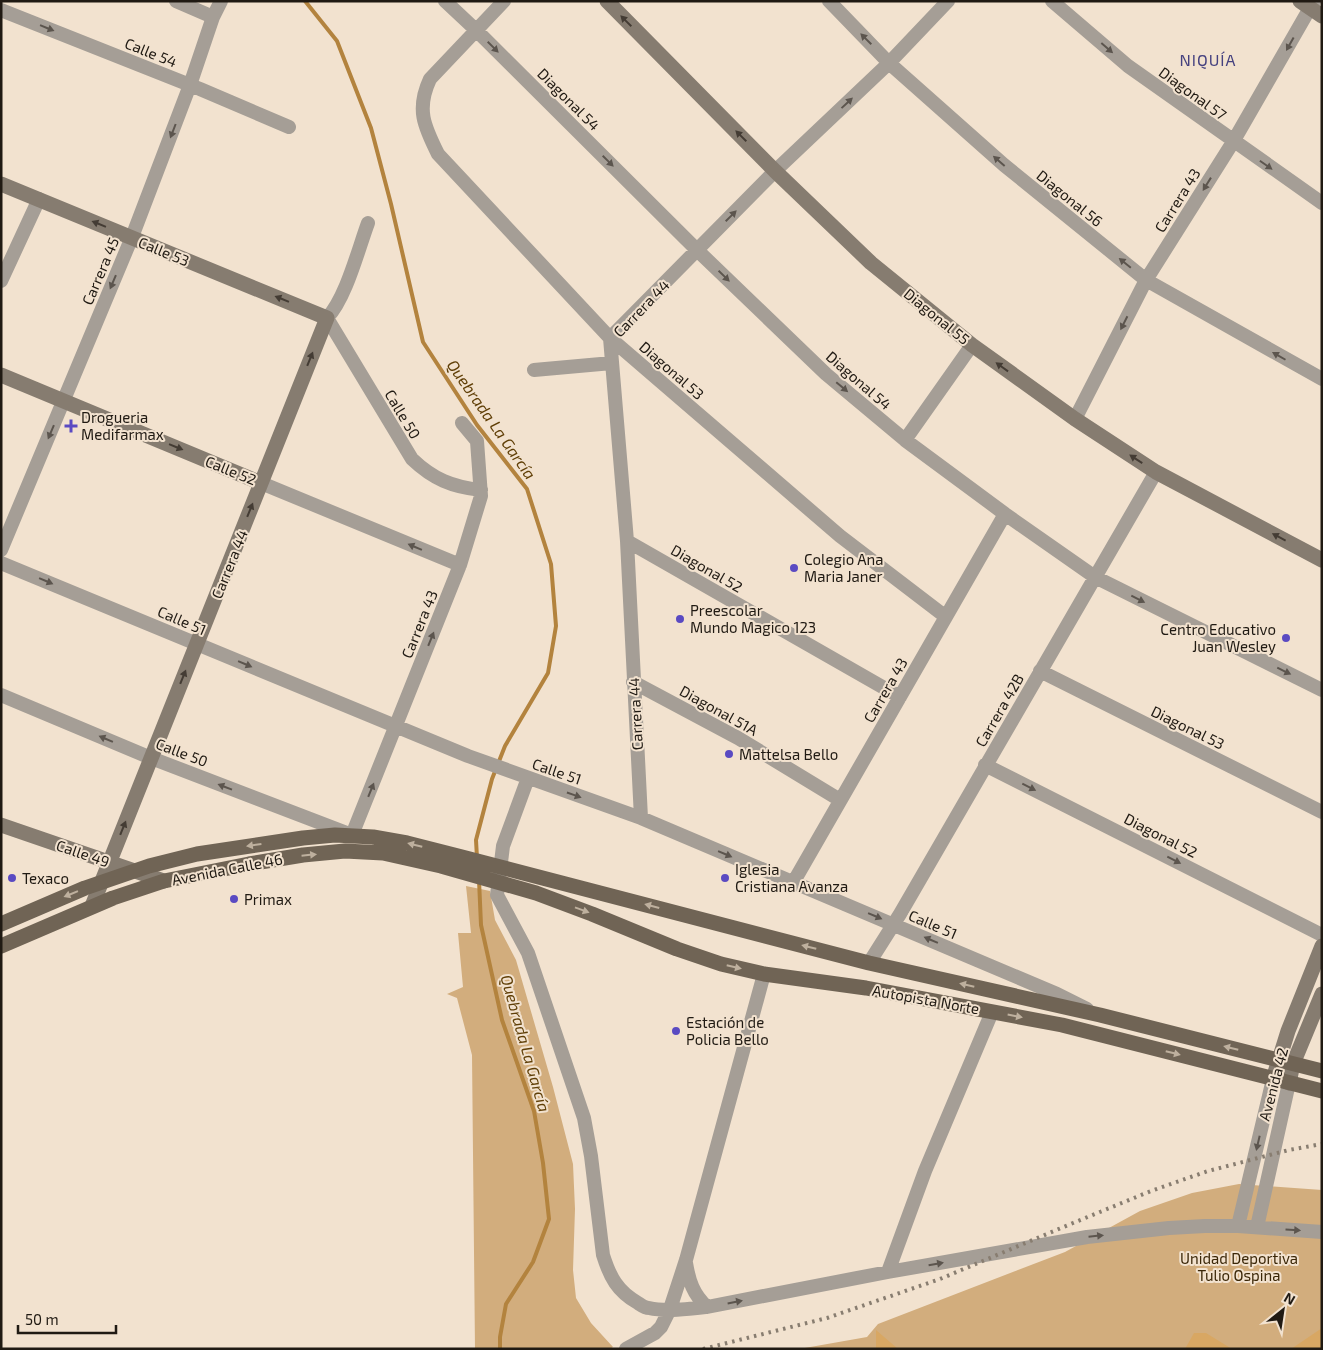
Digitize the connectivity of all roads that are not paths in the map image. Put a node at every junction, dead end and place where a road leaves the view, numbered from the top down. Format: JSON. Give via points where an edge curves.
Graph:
{"nodes":[{"id":1,"x":176,"y":1,"type":"edge"},
{"id":2,"x":220,"y":1,"type":"edge"},
{"id":3,"x":445,"y":1,"type":"edge"},
{"id":4,"x":504,"y":1,"type":"edge"},
{"id":5,"x":607,"y":1,"type":"edge"},
{"id":6,"x":829,"y":1,"type":"edge"},
{"id":7,"x":948,"y":1,"type":"edge"},
{"id":8,"x":1052,"y":1,"type":"edge"},
{"id":9,"x":1311,"y":7,"type":"edge"},
{"id":10,"x":1,"y":10,"type":"edge"},
{"id":11,"x":213,"y":17,"type":"junction"},
{"id":12,"x":476,"y":30,"type":"junction"},
{"id":13,"x":889,"y":63,"type":"junction"},
{"id":14,"x":190,"y":85,"type":"junction"},
{"id":15,"x":289,"y":127,"type":"dead end"},
{"id":16,"x":1234,"y":142,"type":"junction"},
{"id":17,"x":775,"y":171,"type":"junction"},
{"id":18,"x":1,"y":184,"type":"edge"},
{"id":19,"x":39,"y":199,"type":"junction"},
{"id":20,"x":1322,"y":204,"type":"edge"},
{"id":21,"x":368,"y":223,"type":"dead end"},
{"id":22,"x":132,"y":237,"type":"junction"},
{"id":23,"x":697,"y":250,"type":"junction"},
{"id":24,"x":1146,"y":280,"type":"junction"},
{"id":25,"x":1,"y":281,"type":"edge"},
{"id":26,"x":327,"y":318,"type":"junction"},
{"id":27,"x":610,"y":338,"type":"junction"},
{"id":28,"x":972,"y":345,"type":"junction"},
{"id":29,"x":612,"y":363,"type":"junction"},
{"id":30,"x":534,"y":370,"type":"dead end"},
{"id":31,"x":1,"y":375,"type":"edge"},
{"id":32,"x":1322,"y":379,"type":"edge"},
{"id":33,"x":64,"y":401,"type":"junction"},
{"id":34,"x":1074,"y":419,"type":"junction"},
{"id":35,"x":462,"y":423,"type":"dead end"},
{"id":36,"x":904,"y":440,"type":"junction"},
{"id":37,"x":1156,"y":472,"type":"junction"},
{"id":38,"x":261,"y":483,"type":"junction"},
{"id":39,"x":481,"y":490,"type":"junction"},
{"id":40,"x":1005,"y":514,"type":"junction"},
{"id":41,"x":627,"y":541,"type":"junction"},
{"id":42,"x":1,"y":550,"type":"edge"},
{"id":43,"x":1322,"y":560,"type":"edge"},
{"id":44,"x":1,"y":563,"type":"edge"},
{"id":45,"x":460,"y":565,"type":"junction"},
{"id":46,"x":1095,"y":577,"type":"junction"},
{"id":47,"x":946,"y":617,"type":"junction"},
{"id":48,"x":197,"y":644,"type":"junction"},
{"id":49,"x":1040,"y":671,"type":"junction"},
{"id":50,"x":634,"y":682,"type":"junction"},
{"id":51,"x":1322,"y":690,"type":"edge"},
{"id":52,"x":1,"y":694,"type":"edge"},
{"id":53,"x":900,"y":697,"type":"junction"},
{"id":54,"x":396,"y":727,"type":"junction"},
{"id":55,"x":151,"y":758,"type":"junction"},
{"id":56,"x":985,"y":765,"type":"junction"},
{"id":57,"x":528,"y":778,"type":"junction"},
{"id":58,"x":840,"y":800,"type":"junction"},
{"id":59,"x":1322,"y":812,"type":"edge"},
{"id":60,"x":641,"y":818,"type":"junction"},
{"id":61,"x":1,"y":825,"type":"edge"},
{"id":62,"x":352,"y":835,"type":"junction"},
{"id":63,"x":109,"y":862,"type":"junction"},
{"id":64,"x":463,"y":864,"type":"junction"},
{"id":65,"x":134,"y":871,"type":"junction"},
{"id":66,"x":164,"y":881,"type":"junction"},
{"id":67,"x":102,"y":882,"type":"junction"},
{"id":68,"x":793,"y":883,"type":"junction"},
{"id":69,"x":92,"y":906,"type":"junction"},
{"id":70,"x":1,"y":924,"type":"edge"},
{"id":71,"x":894,"y":924,"type":"junction"},
{"id":72,"x":1322,"y":934,"type":"edge"},
{"id":73,"x":1,"y":946,"type":"edge"},
{"id":74,"x":1322,"y":946,"type":"edge"},
{"id":75,"x":869,"y":963,"type":"junction"},
{"id":76,"x":764,"y":974,"type":"junction"},
{"id":77,"x":1322,"y":994,"type":"edge"},
{"id":78,"x":992,"y":1012,"type":"junction"},
{"id":79,"x":1100,"y":1015,"type":"junction"},
{"id":80,"x":1285,"y":1062,"type":"junction"},
{"id":81,"x":1322,"y":1071,"type":"edge"},
{"id":82,"x":1273,"y":1079,"type":"junction"},
{"id":83,"x":1289,"y":1083,"type":"junction"},
{"id":84,"x":1322,"y":1091,"type":"edge"},
{"id":85,"x":1238,"y":1226,"type":"junction"},
{"id":86,"x":1257,"y":1227,"type":"junction"},
{"id":87,"x":1322,"y":1232,"type":"edge"},
{"id":88,"x":686,"y":1260,"type":"junction"},
{"id":89,"x":888,"y":1272,"type":"junction"},
{"id":90,"x":707,"y":1307,"type":"junction"},
{"id":91,"x":670,"y":1309,"type":"junction"},
{"id":92,"x":626,"y":1349,"type":"edge"}],
"edges":[{"from":1,"to":11,"type":"street"},
{"from":2,"to":11,"type":"street","name":"Carrera 45"},
{"from":3,"to":12,"type":"street","name":"Diagonal 54"},
{"from":4,"to":12,"type":"street"},
{"from":17,"to":5,"type":"street","name":"Diagonal 55","one_way":true},
{"from":13,"to":6,"type":"street","name":"Diagonal 56","one_way":true},
{"from":7,"to":13,"type":"street","name":"Carrera 44"},
{"from":8,"to":16,"type":"street","name":"Diagonal 57","one_way":true,"via":[[1128,66]]},
{"from":9,"to":16,"type":"street","name":"Carrera 43","one_way":true},
{"from":10,"to":14,"type":"street","name":"Calle 54","one_way":true},
{"from":11,"to":14,"type":"street","name":"Carrera 45"},
{"from":12,"to":23,"type":"street","name":"Diagonal 54","one_way":true},
{"from":12,"to":27,"type":"street","name":"Diagonal 53","via":[[430,79],[422,102],[428,134],[438,154]]},
{"from":17,"to":13,"type":"street","name":"Carrera 44","one_way":true},
{"from":24,"to":13,"type":"street","name":"Diagonal 56","one_way":true,"via":[[1004,165]]},
{"from":14,"to":15,"type":"street","name":"Calle 54"},
{"from":14,"to":22,"type":"street","name":"Carrera 45","one_way":true},
{"from":16,"to":20,"type":"street","name":"Diagonal 57","one_way":true},
{"from":16,"to":24,"type":"street","name":"Carrera 43","one_way":true},
{"from":23,"to":17,"type":"street","name":"Carrera 44","one_way":true},
{"from":17,"to":28,"type":"street","name":"Diagonal 55","via":[[871,263]]},
{"from":18,"to":19,"type":"street","name":"Calle 53"},
{"from":22,"to":19,"type":"street","name":"Calle 53","one_way":true},
{"from":19,"to":25,"type":"street"},
{"from":21,"to":26,"type":"street","name":"Carrera 44","via":[[341,297]]},
{"from":26,"to":22,"type":"street","name":"Calle 53","one_way":true},
{"from":22,"to":33,"type":"street","name":"Carrera 45","one_way":true},
{"from":23,"to":27,"type":"street","name":"Carrera 44"},
{"from":23,"to":36,"type":"street","name":"Diagonal 54","one_way":true,"via":[[826,374]]},
{"from":32,"to":24,"type":"street","name":"Diagonal 56","one_way":true},
{"from":24,"to":34,"type":"street","name":"Carrera 43","one_way":true},
{"from":38,"to":26,"type":"street","name":"Carrera 44","one_way":true},
{"from":26,"to":39,"type":"street","name":"Calle 50","via":[[412,459],[438,480]]},
{"from":27,"to":29,"type":"street","name":"Carrera 44"},
{"from":27,"to":47,"type":"street","name":"Diagonal 53","via":[[840,536]]},
{"from":34,"to":28,"type":"street","name":"Diagonal 55","one_way":true},
{"from":28,"to":36,"type":"street"},
{"from":29,"to":30,"type":"street"},
{"from":29,"to":41,"type":"street","name":"Carrera 44"},
{"from":31,"to":33,"type":"street","name":"Calle 52"},
{"from":33,"to":38,"type":"street","name":"Calle 52","one_way":true},
{"from":33,"to":42,"type":"street","name":"Carrera 45","one_way":true},
{"from":37,"to":34,"type":"street","name":"Diagonal 55","one_way":true},
{"from":35,"to":39,"type":"street","name":"Carrera 43","via":[[477,441]]},
{"from":36,"to":40,"type":"street","name":"Diagonal 54"},
{"from":43,"to":37,"type":"street","name":"Diagonal 55","one_way":true},
{"from":37,"to":46,"type":"street","name":"Carrera 42B"},
{"from":45,"to":38,"type":"street","name":"Calle 52","one_way":true},
{"from":48,"to":38,"type":"street","name":"Carrera 44","one_way":true},
{"from":39,"to":45,"type":"street","name":"Carrera 43","via":[[482,496]]},
{"from":40,"to":46,"type":"street","name":"Diagonal 54"},
{"from":40,"to":47,"type":"street","name":"Carrera 43"},
{"from":41,"to":50,"type":"street","name":"Carrera 44"},
{"from":41,"to":53,"type":"street","name":"Diagonal 52"},
{"from":44,"to":48,"type":"street","name":"Calle 51","one_way":true},
{"from":54,"to":45,"type":"street","name":"Carrera 43","one_way":true},
{"from":46,"to":49,"type":"street","name":"Carrera 42B"},
{"from":46,"to":51,"type":"street","name":"Diagonal 54","one_way":true},
{"from":47,"to":53,"type":"street","name":"Carrera 43"},
{"from":48,"to":54,"type":"street","name":"Calle 51","one_way":true},
{"from":55,"to":48,"type":"street","name":"Carrera 44","one_way":true},
{"from":49,"to":56,"type":"street","name":"Carrera 42B"},
{"from":49,"to":59,"type":"street","name":"Diagonal 53"},
{"from":50,"to":58,"type":"street","name":"Diagonal 51A","via":[[738,738]]},
{"from":50,"to":60,"type":"street","name":"Carrera 44"},
{"from":55,"to":52,"type":"street","name":"Calle 50","one_way":true},
{"from":53,"to":58,"type":"street","name":"Carrera 43"},
{"from":54,"to":57,"type":"street","name":"Calle 51"},
{"from":62,"to":54,"type":"street","name":"Carrera 43","one_way":true},
{"from":62,"to":55,"type":"street","name":"Calle 50","one_way":true},
{"from":63,"to":55,"type":"street","name":"Carrera 44","one_way":true},
{"from":56,"to":71,"type":"street","name":"Carrera 42B"},
{"from":56,"to":72,"type":"street","name":"Diagonal 52","one_way":true},
{"from":57,"to":60,"type":"street","name":"Calle 51","one_way":true},
{"from":57,"to":91,"type":"street","via":[[503,846],[496,895],[528,952],[584,1118],[607,1267],[616,1287],[633,1300],[648,1308]]},
{"from":58,"to":68,"type":"street","name":"Carrera 43"},
{"from":60,"to":68,"type":"street","name":"Calle 51","one_way":true},
{"from":61,"to":63,"type":"street","name":"Calle 49"},
{"from":64,"to":62,"type":"main road","name":"Avenida Calle 46","one_way":true,"via":[[407,843]]},
{"from":62,"to":65,"type":"main road","name":"Avenida Calle 46","one_way":true,"via":[[318,836],[211,851]]},
{"from":63,"to":65,"type":"street","name":"Calle 49"},
{"from":63,"to":67,"type":"street","name":"Carrera 44"},
{"from":66,"to":64,"type":"main road","name":"Avenida Calle 46","one_way":true,"via":[[258,862],[345,851]]},
{"from":75,"to":64,"type":"main road","name":"Autopista Norte","one_way":true,"via":[[538,877]]},
{"from":64,"to":76,"type":"main road","name":"Autopista Norte","one_way":true,"via":[[686,952]]},
{"from":65,"to":66,"type":"street","name":"Calle 49"},
{"from":65,"to":67,"type":"main road","name":"Avenida Calle 46"},
{"from":66,"to":69,"type":"main road","name":"Avenida Calle 46"},
{"from":67,"to":69,"type":"street","name":"Carrera 44"},
{"from":67,"to":70,"type":"main road","name":"Avenida Calle 46","one_way":true},
{"from":68,"to":71,"type":"street","name":"Calle 51","one_way":true},
{"from":69,"to":73,"type":"main road","name":"Avenida Calle 46"},
{"from":71,"to":75,"type":"street","name":"Carrera 42B"},
{"from":79,"to":71,"type":"street","name":"Calle 51","one_way":true},
{"from":74,"to":80,"type":"street","name":"Avenida 42","via":[[1288,1031]]},
{"from":79,"to":75,"type":"main road","name":"Autopista Norte","one_way":true},
{"from":76,"to":78,"type":"main road","name":"Autopista Norte","via":[[866,988]]},
{"from":76,"to":88,"type":"street"},
{"from":77,"to":80,"type":"street","name":"Avenida 42"},
{"from":78,"to":82,"type":"main road","name":"Autopista Norte","one_way":true,"via":[[1062,1025]]},
{"from":78,"to":89,"type":"street","via":[[925,1172]]},
{"from":80,"to":79,"type":"main road","name":"Autopista Norte","one_way":true},
{"from":80,"to":81,"type":"main road","name":"Autopista Norte"},
{"from":80,"to":82,"type":"street","name":"Avenida 42"},
{"from":80,"to":83,"type":"street","name":"Avenida 42"},
{"from":82,"to":83,"type":"main road","name":"Autopista Norte"},
{"from":82,"to":85,"type":"street","name":"Avenida 42","one_way":true},
{"from":83,"to":84,"type":"main road","name":"Autopista Norte"},
{"from":83,"to":86,"type":"street","name":"Avenida 42"},
{"from":85,"to":86,"type":"street"},
{"from":89,"to":85,"type":"street","one_way":true,"via":[[1088,1236],[1169,1228]]},
{"from":86,"to":87,"type":"street","one_way":true},
{"from":88,"to":90,"type":"street","via":[[695,1294]]},
{"from":88,"to":91,"type":"street"},
{"from":90,"to":89,"type":"street","one_way":true},
{"from":90,"to":91,"type":"street"},
{"from":91,"to":92,"type":"street","via":[[655,1333]]}]}
